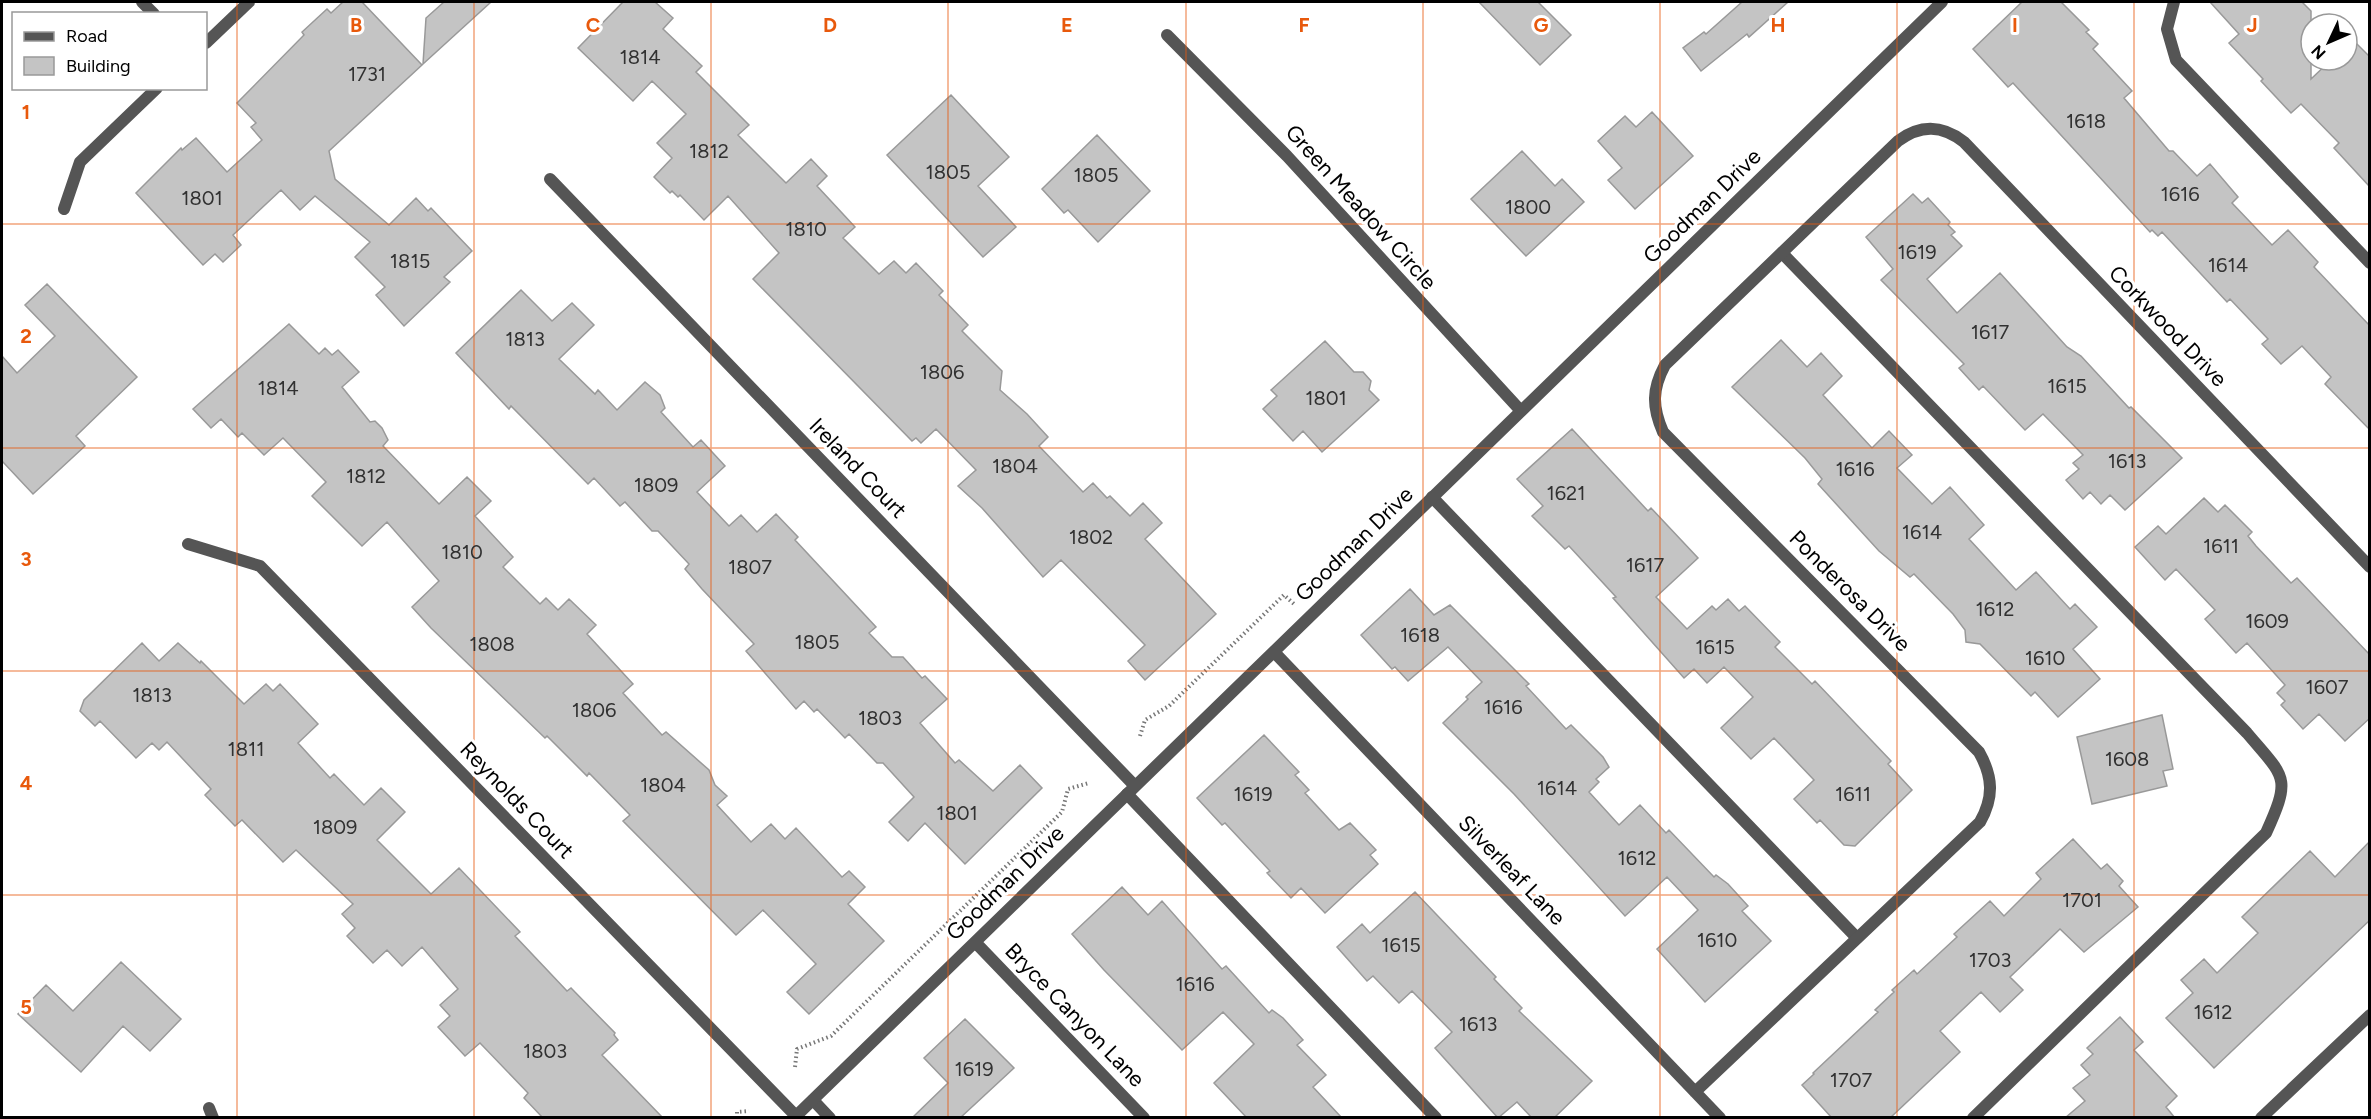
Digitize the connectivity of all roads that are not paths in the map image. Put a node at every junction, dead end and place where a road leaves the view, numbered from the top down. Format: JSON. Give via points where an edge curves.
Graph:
{"nodes":[{"id":1,"x":249,"y":2,"type":"edge"},
{"id":2,"x":1942,"y":2,"type":"edge"},
{"id":3,"x":2174,"y":2,"type":"edge"},
{"id":4,"x":1167,"y":35,"type":"dead end"},
{"id":5,"x":207,"y":42,"type":"edge"},
{"id":6,"x":156,"y":90,"type":"edge"},
{"id":7,"x":1929,"y":128,"type":"joint"},
{"id":8,"x":550,"y":179,"type":"dead end"},
{"id":9,"x":64,"y":209,"type":"dead end"},
{"id":10,"x":1782,"y":253,"type":"junction"},
{"id":11,"x":2370,"y":263,"type":"edge"},
{"id":12,"x":1521,"y":411,"type":"junction"},
{"id":13,"x":1432,"y":497,"type":"junction"},
{"id":14,"x":188,"y":544,"type":"dead end"},
{"id":15,"x":2370,"y":567,"type":"edge"},
{"id":16,"x":1274,"y":652,"type":"junction"},
{"id":17,"x":1131,"y":790,"type":"junction"},
{"id":18,"x":1857,"y":938,"type":"junction"},
{"id":19,"x":975,"y":942,"type":"junction"},
{"id":20,"x":2370,"y":1015,"type":"edge"},
{"id":21,"x":1695,"y":1092,"type":"junction"},
{"id":22,"x":813,"y":1100,"type":"junction"},
{"id":23,"x":795,"y":1117,"type":"edge"},
{"id":24,"x":830,"y":1118,"type":"edge"},
{"id":25,"x":1144,"y":1118,"type":"edge"},
{"id":26,"x":1436,"y":1118,"type":"edge"},
{"id":27,"x":1720,"y":1118,"type":"edge"},
{"id":28,"x":1973,"y":1118,"type":"edge"},
{"id":29,"x":2261,"y":1118,"type":"edge"}],
"edges":[{"from":1,"to":5,"type":"street"},
{"from":2,"to":12,"type":"street","name":"Goodman Drive"},
{"from":3,"to":11,"type":"street","via":[[2167,29],[2176,60]]},
{"from":4,"to":12,"type":"street","name":"Green Meadow Circle","via":[[1287,156]]},
{"from":6,"to":9,"type":"street","via":[[80,162]]},
{"from":7,"to":10,"type":"street","name":"Ponderosa Drive","via":[[1910,132],[1898,141]]},
{"from":7,"to":15,"type":"street","name":"Corkwood Drive","via":[[1952,133],[1964,142]]},
{"from":8,"to":17,"type":"street","name":"Ireland Court"},
{"from":10,"to":18,"type":"street","name":"Ponderosa Drive","via":[[1665,365],[1657,381],[1656,416],[1663,432],[1979,752],[1992,787],[1989,806],[1980,822]]},
{"from":10,"to":28,"type":"street","via":[[2247,733],[2280,772],[2282,797],[2266,833]]},
{"from":12,"to":13,"type":"street","name":"Goodman Drive"},
{"from":13,"to":16,"type":"street","name":"Goodman Drive"},
{"from":13,"to":18,"type":"street"},
{"from":14,"to":23,"type":"street","name":"Reynolds Court","via":[[260,566]]},
{"from":16,"to":17,"type":"street","name":"Goodman Drive"},
{"from":16,"to":21,"type":"street","name":"Silverleaf Lane"},
{"from":17,"to":19,"type":"street","name":"Goodman Drive"},
{"from":17,"to":26,"type":"street","name":"Ireland Court"},
{"from":18,"to":21,"type":"street","name":"Ponderosa Drive"},
{"from":19,"to":22,"type":"street","name":"Goodman Drive"},
{"from":19,"to":25,"type":"street","name":"Bryce Canyon Lane"},
{"from":20,"to":29,"type":"street"},
{"from":21,"to":27,"type":"street","name":"Silverleaf Lane"},
{"from":22,"to":23,"type":"street","name":"Goodman Drive"},
{"from":22,"to":24,"type":"street"}]}
